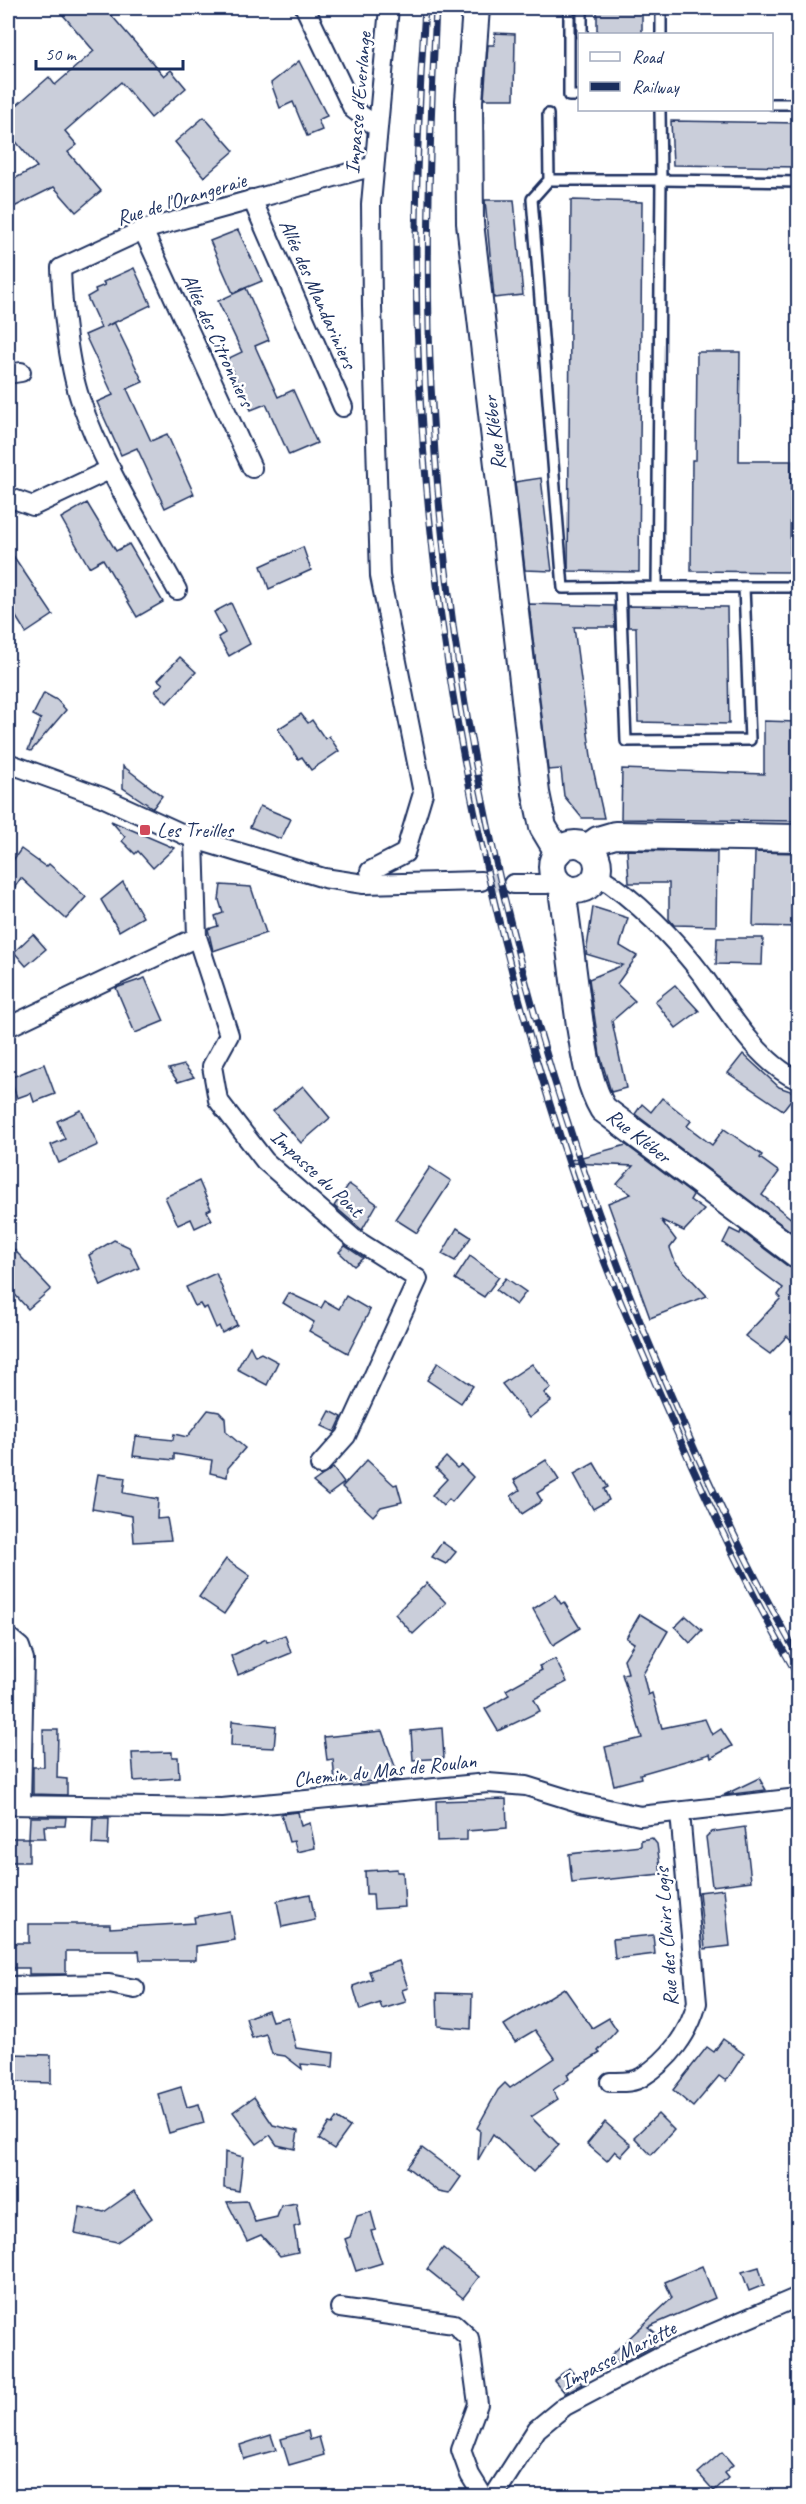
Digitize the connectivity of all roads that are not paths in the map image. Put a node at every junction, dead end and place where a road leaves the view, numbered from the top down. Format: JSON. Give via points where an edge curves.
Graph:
{"nodes":[{"id":1,"x":305,"y":8,"type":"edge"},
{"id":2,"x":389,"y":8,"type":"edge"},
{"id":3,"x":476,"y":8,"type":"edge"},
{"id":4,"x":569,"y":8,"type":"edge"},
{"id":5,"x":582,"y":8,"type":"edge"},
{"id":6,"x":661,"y":8,"type":"edge"},
{"id":7,"x":582,"y":33,"type":"edge"},
{"id":8,"x":661,"y":33,"type":"edge"},
{"id":9,"x":578,"y":96,"type":"edge"},
{"id":10,"x":773,"y":104,"type":"edge"},
{"id":11,"x":798,"y":104,"type":"edge"},
{"id":12,"x":660,"y":111,"type":"edge"},
{"id":13,"x":548,"y":114,"type":"dead end"},
{"id":14,"x":377,"y":127,"type":"junction"},
{"id":15,"x":374,"y":165,"type":"junction"},
{"id":16,"x":549,"y":180,"type":"junction"},
{"id":17,"x":660,"y":180,"type":"junction"},
{"id":18,"x":798,"y":182,"type":"edge"},
{"id":19,"x":252,"y":199,"type":"junction"},
{"id":20,"x":142,"y":230,"type":"junction"},
{"id":21,"x":343,"y":407,"type":"dead end"},
{"id":22,"x":252,"y":468,"type":"dead end"},
{"id":23,"x":111,"y":469,"type":"junction"},
{"id":24,"x":8,"y":497,"type":"edge"},
{"id":25,"x":620,"y":587,"type":"junction"},
{"id":26,"x":657,"y":587,"type":"junction"},
{"id":27,"x":744,"y":587,"type":"junction"},
{"id":28,"x":798,"y":588,"type":"edge"},
{"id":29,"x":177,"y":590,"type":"dead end"},
{"id":30,"x":8,"y":763,"type":"edge"},
{"id":31,"x":798,"y":838,"type":"edge"},
{"id":32,"x":194,"y":839,"type":"junction"},
{"id":33,"x":587,"y":848,"type":"junction"},
{"id":34,"x":558,"y":852,"type":"junction"},
{"id":35,"x":370,"y":871,"type":"dead end"},
{"id":36,"x":597,"y":874,"type":"junction"},
{"id":37,"x":481,"y":881,"type":"tunnel mouth"},
{"id":38,"x":513,"y":884,"type":"tunnel mouth"},
{"id":39,"x":561,"y":884,"type":"junction"},
{"id":40,"x":197,"y":938,"type":"junction"},
{"id":41,"x":8,"y":1027,"type":"edge"},
{"id":42,"x":798,"y":1080,"type":"edge"},
{"id":43,"x":798,"y":1255,"type":"edge"},
{"id":44,"x":320,"y":1465,"type":"dead end"},
{"id":45,"x":8,"y":1637,"type":"edge"},
{"id":46,"x":798,"y":1798,"type":"edge"},
{"id":47,"x":14,"y":1805,"type":"edge"},
{"id":48,"x":680,"y":1813,"type":"junction"},
{"id":49,"x":8,"y":1986,"type":"edge"},
{"id":50,"x":135,"y":1989,"type":"dead end"},
{"id":51,"x":610,"y":2082,"type":"dead end"},
{"id":52,"x":798,"y":2297,"type":"edge"},
{"id":53,"x":340,"y":2308,"type":"dead end"},
{"id":54,"x":483,"y":2496,"type":"edge"},
{"id":55,"x":494,"y":2496,"type":"edge"}],
"edges":[{"from":1,"to":14,"type":"street","via":[[353,109]]},
{"from":2,"to":14,"type":"street","name":"Impasse d'Everlange"},
{"from":3,"to":34,"type":"street","name":"Rue Kléber","via":[[470,101],[470,223],[536,793],[543,827]]},
{"from":4,"to":9,"type":"lane","via":[[569,96]]},
{"from":5,"to":7,"type":"lane"},
{"from":6,"to":8,"type":"lane"},
{"from":10,"to":11,"type":"lane"},
{"from":12,"to":17,"type":"lane"},
{"from":13,"to":16,"type":"lane"},
{"from":14,"to":15,"type":"street","name":"Impasse d'Everlange"},
{"from":15,"to":19,"type":"street","name":"Rue de l'Orangeraie"},
{"from":15,"to":35,"type":"street","name":"Impasse d'Everlange","via":[[371,204],[380,576],[423,793],[405,853]]},
{"from":16,"to":17,"type":"lane"},
{"from":16,"to":25,"type":"lane","via":[[532,199],[563,588]]},
{"from":17,"to":18,"type":"lane"},
{"from":17,"to":26,"type":"lane"},
{"from":19,"to":20,"type":"street","name":"Rue de l'Orangeraie"},
{"from":19,"to":21,"type":"street","name":"Allée des Mandariniers"},
{"from":20,"to":22,"type":"street","name":"Allée des Citronniers"},
{"from":20,"to":23,"type":"street","name":"Rue de l'Orangeraie","via":[[62,268],[62,297],[80,398]]},
{"from":23,"to":24,"type":"street","via":[[33,506]]},
{"from":23,"to":29,"type":"street","name":"Rue de l'Orangeraie"},
{"from":25,"to":26,"type":"lane"},
{"from":25,"to":27,"type":"lane","via":[[626,741],[750,740]]},
{"from":26,"to":27,"type":"lane"},
{"from":27,"to":28,"type":"lane"},
{"from":30,"to":32,"type":"street","via":[[102,797]]},
{"from":31,"to":33,"type":"street","via":[[615,835]]},
{"from":32,"to":37,"type":"street","via":[[364,884]]},
{"from":32,"to":40,"type":"street","name":"Impasse du Pont"},
{"from":33,"to":34,"type":"street","via":[[572,845]]},
{"from":33,"to":36,"type":"street","via":[[596,860]]},
{"from":34,"to":39,"type":"street","name":"Rue Kléber","via":[[552,866]]},
{"from":36,"to":39,"type":"street","via":[[584,888]]},
{"from":36,"to":42,"type":"street","via":[[673,939],[731,1018],[784,1073]]},
{"from":38,"to":39,"type":"street"},
{"from":39,"to":43,"type":"street","name":"Rue Kléber","via":[[587,1069],[603,1109]]},
{"from":40,"to":41,"type":"street"},
{"from":40,"to":44,"type":"street","name":"Impasse du Pont","via":[[229,1035],[212,1066],[218,1100],[274,1168],[353,1238],[418,1278],[346,1436]]},
{"from":45,"to":47,"type":"street","via":[[20,1647],[24,1659]]},
{"from":46,"to":48,"type":"street","name":"Chemin du Mas de Roulan"},
{"from":47,"to":48,"type":"street","name":"Chemin du Mas de Roulan","via":[[222,1808],[488,1783],[526,1786],[640,1816]]},
{"from":48,"to":51,"type":"street","name":"Rue des Clairs Logis","via":[[697,2003],[693,2020],[682,2040],[641,2078]]},
{"from":49,"to":50,"type":"street","via":[[109,1984]]},
{"from":52,"to":55,"type":"street","name":"Impasse Mariette","via":[[660,2356],[565,2406],[537,2429]]},
{"from":53,"to":54,"type":"street","via":[[454,2324],[469,2338],[478,2404],[461,2450]]}]}
